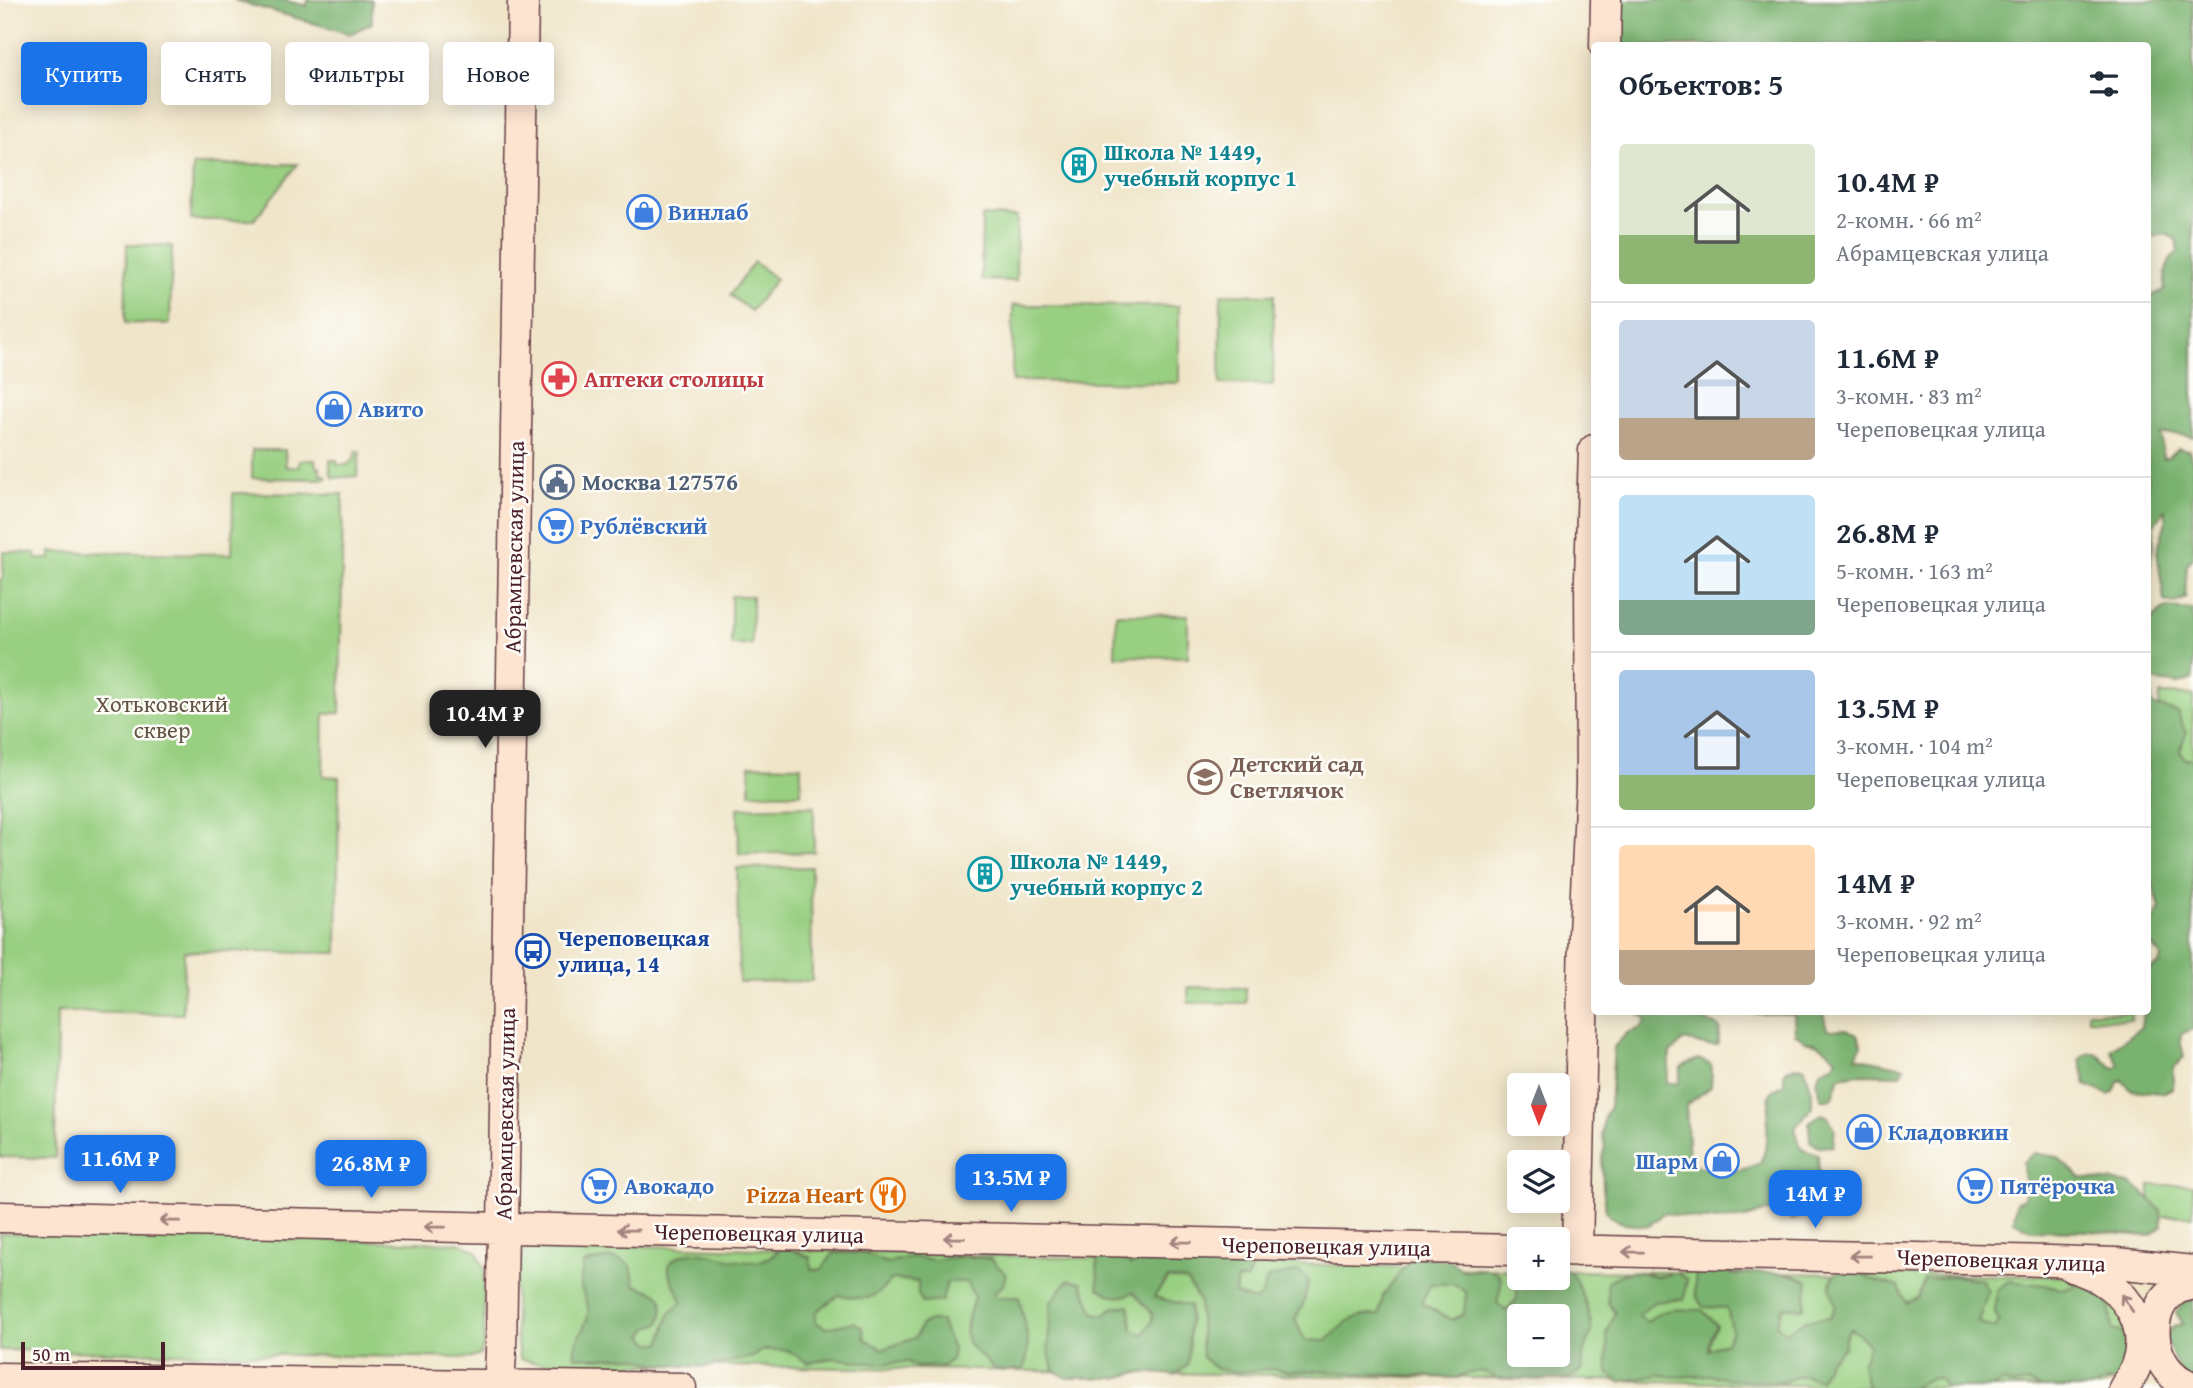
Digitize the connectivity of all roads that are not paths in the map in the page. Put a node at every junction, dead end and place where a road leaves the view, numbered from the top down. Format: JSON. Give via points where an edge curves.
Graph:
{"nodes":[{"id":1,"x":523,"y":0,"type":"edge"},
{"id":2,"x":1606,"y":0,"type":"edge"},
{"id":3,"x":1605,"y":42,"type":"edge"},
{"id":4,"x":1591,"y":601,"type":"edge"},
{"id":5,"x":1591,"y":785,"type":"edge"},
{"id":6,"x":1591,"y":785,"type":"edge"},
{"id":7,"x":0,"y":1217,"type":"edge"},
{"id":8,"x":1568,"y":1227,"type":"edge"},
{"id":9,"x":503,"y":1228,"type":"junction"},
{"id":10,"x":1507,"y":1250,"type":"edge"},
{"id":11,"x":1570,"y":1250,"type":"edge"},
{"id":12,"x":2051,"y":1261,"type":"junction"},
{"id":13,"x":2193,"y":1271,"type":"edge"},
{"id":14,"x":2193,"y":1284,"type":"edge"},
{"id":15,"x":0,"y":1378,"type":"edge"},
{"id":16,"x":499,"y":1387,"type":"edge"},
{"id":17,"x":681,"y":1388,"type":"edge"},
{"id":18,"x":2124,"y":1388,"type":"edge"},
{"id":19,"x":2193,"y":1388,"type":"edge"}],
"edges":[{"from":1,"to":9,"type":"main road","name":"Абрамцевская улица"},
{"from":2,"to":3,"type":"main road"},
{"from":4,"to":6,"type":"main road"},
{"from":5,"to":8,"type":"main road"},
{"from":9,"to":7,"type":"main road","name":"Череповецкая улица","one_way":true},
{"from":10,"to":9,"type":"main road","name":"Череповецкая улица","one_way":true},
{"from":9,"to":16,"type":"main road","name":"Абрамцевская улица"},
{"from":12,"to":11,"type":"main road","name":"Череповецкая улица","one_way":true},
{"from":12,"to":13,"type":"main road","name":"Череповецкая улица"},
{"from":18,"to":12,"type":"main road","one_way":true,"via":[[2141,1354],[2133,1310],[2120,1293],[2088,1271]]},
{"from":14,"to":19,"type":"main road","via":[[2176,1289],[2154,1321],[2161,1360],[2174,1377]]},
{"from":15,"to":16,"type":"main road"},
{"from":16,"to":17,"type":"main road"}]}
